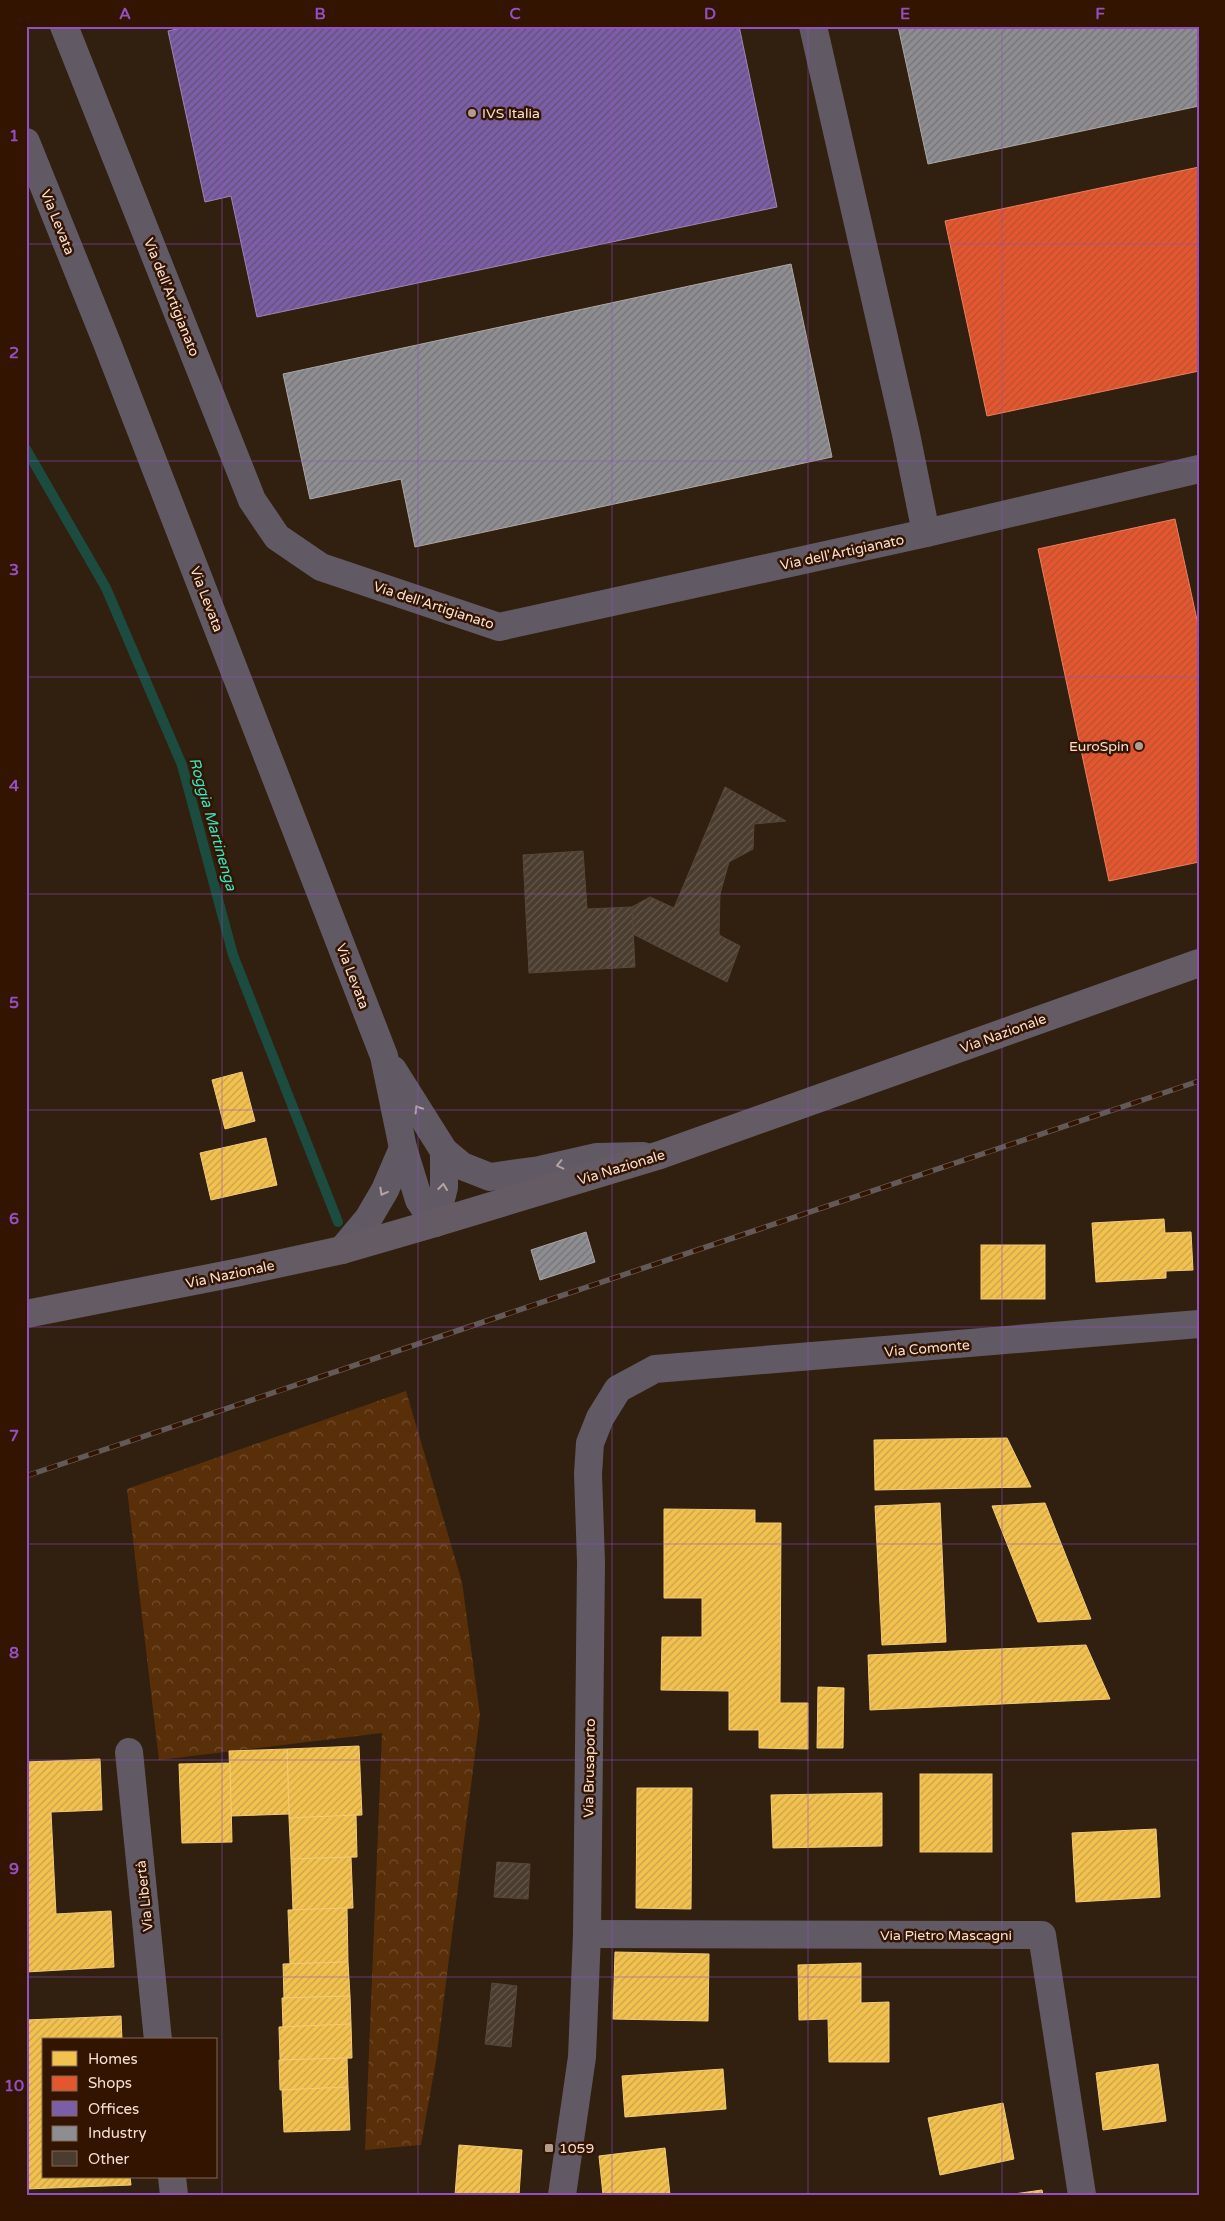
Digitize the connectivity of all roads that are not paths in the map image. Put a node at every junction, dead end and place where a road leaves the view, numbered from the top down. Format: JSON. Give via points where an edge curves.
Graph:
{"nodes":[{"id":1,"x":64,"y":26,"type":"edge"},
{"id":2,"x":814,"y":26,"type":"edge"},
{"id":3,"x":26,"y":142,"type":"edge"},
{"id":4,"x":1199,"y":469,"type":"edge"},
{"id":5,"x":926,"y":533,"type":"junction"},
{"id":6,"x":1199,"y":963,"type":"edge"},
{"id":7,"x":384,"y":1056,"type":"junction"},
{"id":8,"x":403,"y":1148,"type":"junction"},
{"id":9,"x":444,"y":1151,"type":"junction"},
{"id":10,"x":660,"y":1155,"type":"junction"},
{"id":11,"x":435,"y":1223,"type":"junction"},
{"id":12,"x":342,"y":1250,"type":"junction"},
{"id":13,"x":26,"y":1314,"type":"edge"},
{"id":14,"x":1199,"y":1324,"type":"edge"},
{"id":15,"x":655,"y":1370,"type":"joint"},
{"id":16,"x":130,"y":1752,"type":"dead end"},
{"id":17,"x":587,"y":1934,"type":"junction"},
{"id":18,"x":158,"y":2038,"type":"edge"},
{"id":19,"x":172,"y":2178,"type":"edge"},
{"id":20,"x":174,"y":2195,"type":"edge"},
{"id":21,"x":562,"y":2195,"type":"edge"},
{"id":22,"x":1082,"y":2195,"type":"edge"}],
"edges":[{"from":1,"to":5,"type":"street","name":"Via dell'Artigianato","via":[[252,500],[277,537],[321,567],[499,627]]},
{"from":2,"to":5,"type":"street"},
{"from":3,"to":7,"type":"street","name":"Via Levata"},
{"from":4,"to":5,"type":"street","name":"Via dell'Artigianato"},
{"from":6,"to":10,"type":"main road","name":"Via Nazionale"},
{"from":7,"to":8,"type":"street","name":"Via Levata"},
{"from":9,"to":7,"type":"street","name":"Via Levata","one_way":true},
{"from":8,"to":11,"type":"street","name":"Via Levata","via":[[419,1200]]},
{"from":8,"to":12,"type":"street","one_way":true,"via":[[385,1190]]},
{"from":10,"to":9,"type":"street","name":"Via Levata","one_way":true,"via":[[597,1157],[490,1177],[462,1166]]},
{"from":11,"to":9,"type":"street","one_way":true,"via":[[444,1187]]},
{"from":10,"to":11,"type":"main road","name":"Via Nazionale"},
{"from":11,"to":12,"type":"main road","name":"Via Nazionale"},
{"from":12,"to":13,"type":"main road","name":"Via Nazionale"},
{"from":14,"to":15,"type":"street","name":"Via Comonte"},
{"from":15,"to":17,"type":"street","name":"Via Brusaporto","via":[[618,1389],[600,1418],[590,1443]]},
{"from":16,"to":18,"type":"street","name":"Via Libertà"},
{"from":17,"to":21,"type":"street","name":"Via Brusaporto","via":[[582,2057]]},
{"from":17,"to":22,"type":"street","name":"Via Pietro Mascagni","via":[[1042,1935]]},
{"from":19,"to":20,"type":"street"}]}
